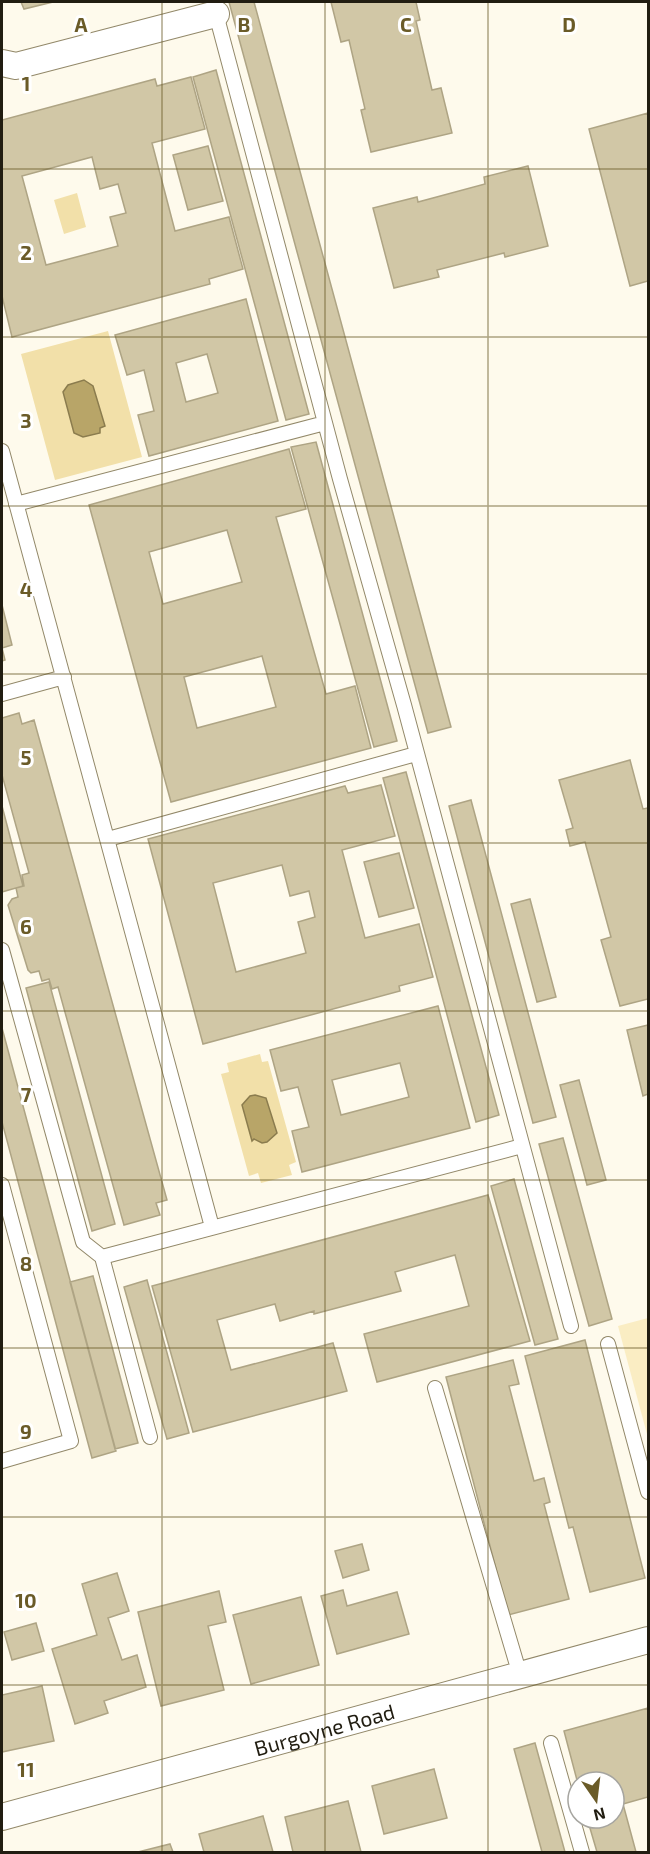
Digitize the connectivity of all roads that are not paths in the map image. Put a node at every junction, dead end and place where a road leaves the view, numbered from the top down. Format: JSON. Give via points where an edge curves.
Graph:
{"nodes":[{"id":1,"x":216,"y":14,"type":"joint"},
{"id":2,"x":2,"y":63,"type":"edge"},
{"id":3,"x":325,"y":423,"type":"junction"},
{"id":4,"x":2,"y":451,"type":"edge"},
{"id":5,"x":16,"y":504,"type":"junction"},
{"id":6,"x":64,"y":677,"type":"junction"},
{"id":7,"x":2,"y":694,"type":"edge"},
{"id":8,"x":416,"y":754,"type":"junction"},
{"id":9,"x":108,"y":838,"type":"junction"},
{"id":10,"x":2,"y":950,"type":"edge"},
{"id":11,"x":522,"y":1146,"type":"junction"},
{"id":12,"x":2,"y":1185,"type":"edge"},
{"id":13,"x":212,"y":1227,"type":"junction"},
{"id":14,"x":102,"y":1257,"type":"junction"},
{"id":15,"x":571,"y":1326,"type":"dead end"},
{"id":16,"x":608,"y":1344,"type":"dead end"},
{"id":17,"x":435,"y":1388,"type":"dead end"},
{"id":18,"x":150,"y":1437,"type":"dead end"},
{"id":19,"x":2,"y":1461,"type":"edge"},
{"id":20,"x":648,"y":1492,"type":"edge"},
{"id":21,"x":648,"y":1640,"type":"edge"},
{"id":22,"x":520,"y":1675,"type":"junction"},
{"id":23,"x":550,"y":1743,"type":"dead end"},
{"id":24,"x":2,"y":1817,"type":"edge"},
{"id":25,"x":582,"y":1852,"type":"edge"}],
"edges":[{"from":1,"to":2,"type":"street","via":[[16,66]]},
{"from":1,"to":3,"type":"lane"},
{"from":3,"to":5,"type":"lane"},
{"from":3,"to":8,"type":"lane"},
{"from":4,"to":5,"type":"lane"},
{"from":5,"to":6,"type":"lane"},
{"from":6,"to":7,"type":"lane"},
{"from":6,"to":9,"type":"lane"},
{"from":8,"to":9,"type":"lane"},
{"from":8,"to":11,"type":"lane"},
{"from":9,"to":13,"type":"lane"},
{"from":10,"to":14,"type":"lane","via":[[83,1242]]},
{"from":11,"to":13,"type":"lane"},
{"from":11,"to":15,"type":"lane"},
{"from":12,"to":19,"type":"lane","via":[[71,1441]]},
{"from":13,"to":14,"type":"lane"},
{"from":14,"to":18,"type":"lane"},
{"from":16,"to":20,"type":"lane"},
{"from":17,"to":22,"type":"lane"},
{"from":21,"to":22,"type":"street","name":"Burgoyne Road"},
{"from":22,"to":24,"type":"street","name":"Burgoyne Road"},
{"from":23,"to":25,"type":"lane"}]}
